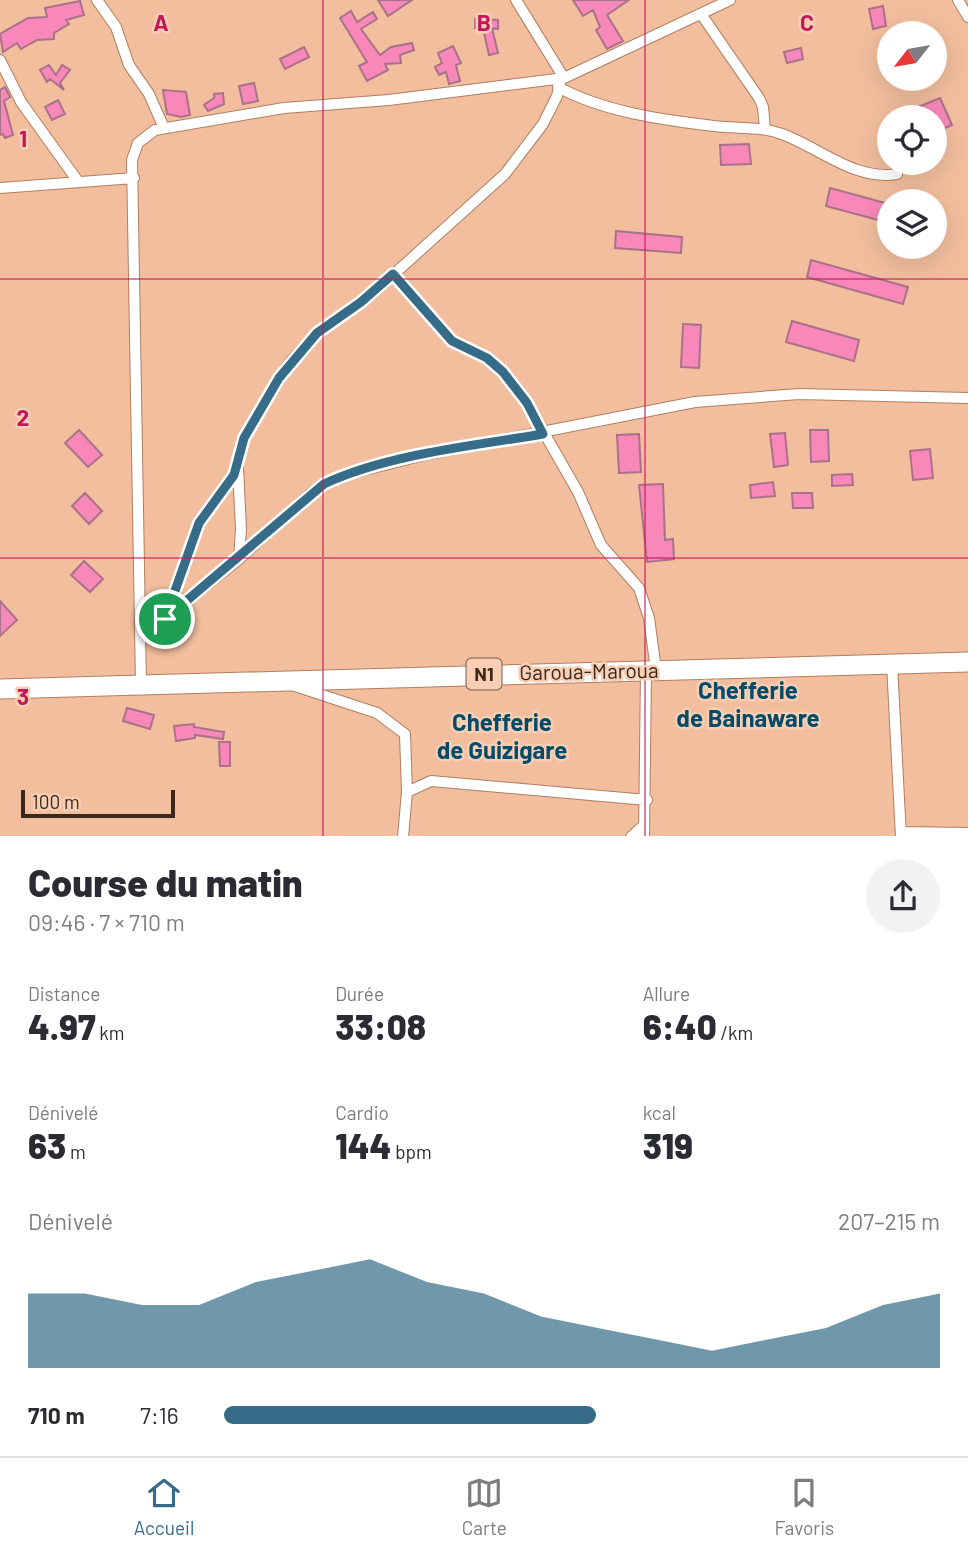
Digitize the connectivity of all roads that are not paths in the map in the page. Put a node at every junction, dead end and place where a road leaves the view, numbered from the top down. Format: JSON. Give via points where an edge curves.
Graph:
{"nodes":[{"id":1,"x":97,"y":0,"type":"edge"},
{"id":2,"x":516,"y":0,"type":"edge"},
{"id":3,"x":730,"y":0,"type":"edge"},
{"id":4,"x":958,"y":0,"type":"edge"},
{"id":5,"x":701,"y":13,"type":"junction"},
{"id":6,"x":968,"y":17,"type":"edge"},
{"id":7,"x":0,"y":60,"type":"edge"},
{"id":8,"x":561,"y":81,"type":"junction"},
{"id":9,"x":164,"y":128,"type":"junction"},
{"id":10,"x":765,"y":129,"type":"junction"},
{"id":11,"x":877,"y":174,"type":"edge"},
{"id":12,"x":134,"y":178,"type":"junction"},
{"id":13,"x":77,"y":180,"type":"junction"},
{"id":14,"x":0,"y":188,"type":"edge"},
{"id":15,"x":393,"y":274,"type":"junction"},
{"id":16,"x":968,"y":398,"type":"edge"},
{"id":17,"x":543,"y":434,"type":"junction"},
{"id":18,"x":238,"y":467,"type":"junction"},
{"id":19,"x":239,"y":559,"type":"junction"},
{"id":20,"x":165,"y":619,"type":"junction"},
{"id":21,"x":140,"y":639,"type":"junction"},
{"id":22,"x":968,"y":662,"type":"edge"},
{"id":23,"x":892,"y":664,"type":"junction"},
{"id":24,"x":651,"y":670,"type":"junction"},
{"id":25,"x":281,"y":681,"type":"junction"},
{"id":26,"x":141,"y":685,"type":"junction"},
{"id":27,"x":0,"y":689,"type":"edge"},
{"id":28,"x":407,"y":792,"type":"junction"},
{"id":29,"x":647,"y":800,"type":"junction"},
{"id":30,"x":644,"y":831,"type":"edge"},
{"id":31,"x":901,"y":834,"type":"edge"},
{"id":32,"x":968,"y":834,"type":"edge"},
{"id":33,"x":402,"y":836,"type":"edge"},
{"id":34,"x":631,"y":836,"type":"edge"}],
"edges":[{"from":1,"to":9,"type":"street","via":[[116,27],[132,73],[149,94]]},
{"from":2,"to":8,"type":"street"},
{"from":3,"to":5,"type":"street"},
{"from":4,"to":6,"type":"street"},
{"from":5,"to":8,"type":"street"},
{"from":5,"to":10,"type":"street","via":[[759,98]]},
{"from":7,"to":13,"type":"street","via":[[21,102]]},
{"from":8,"to":9,"type":"street","via":[[284,108]]},
{"from":8,"to":10,"type":"street","via":[[591,102],[615,108],[713,126]]},
{"from":8,"to":15,"type":"street","via":[[543,124],[505,174]]},
{"from":9,"to":12,"type":"street","via":[[138,144],[132,160]]},
{"from":10,"to":11,"type":"street"},
{"from":12,"to":13,"type":"street"},
{"from":12,"to":21,"type":"street"},
{"from":13,"to":14,"type":"street"},
{"from":15,"to":17,"type":"street","via":[[452,341],[487,358],[503,372]]},
{"from":15,"to":18,"type":"street","via":[[317,333],[290,362],[244,438]]},
{"from":16,"to":17,"type":"street","via":[[799,394],[695,402]]},
{"from":17,"to":19,"type":"street","via":[[424,455],[334,479],[310,494]]},
{"from":17,"to":24,"type":"street","via":[[578,492],[601,545],[639,588],[649,618]]},
{"from":18,"to":19,"type":"street"},
{"from":18,"to":20,"type":"street","via":[[199,523]]},
{"from":19,"to":20,"type":"street"},
{"from":20,"to":21,"type":"street"},
{"from":21,"to":26,"type":"street"},
{"from":22,"to":23,"type":"highway","name":"Garoua-Maroua","number":"N1"},
{"from":23,"to":24,"type":"highway","name":"Garoua-Maroua","number":"N1"},
{"from":23,"to":31,"type":"street"},
{"from":24,"to":25,"type":"highway","name":"Garoua-Maroua","number":"N1"},
{"from":24,"to":29,"type":"street"},
{"from":25,"to":26,"type":"highway","name":"Garoua-Maroua","number":"N1"},
{"from":25,"to":28,"type":"street","via":[[377,713],[400,729],[407,738]]},
{"from":26,"to":27,"type":"highway","name":"Garoua-Maroua","number":"N1"},
{"from":28,"to":29,"type":"street","via":[[438,781]]},
{"from":28,"to":33,"type":"street"},
{"from":29,"to":30,"type":"street"},
{"from":30,"to":34,"type":"street"},
{"from":31,"to":32,"type":"street"}]}
